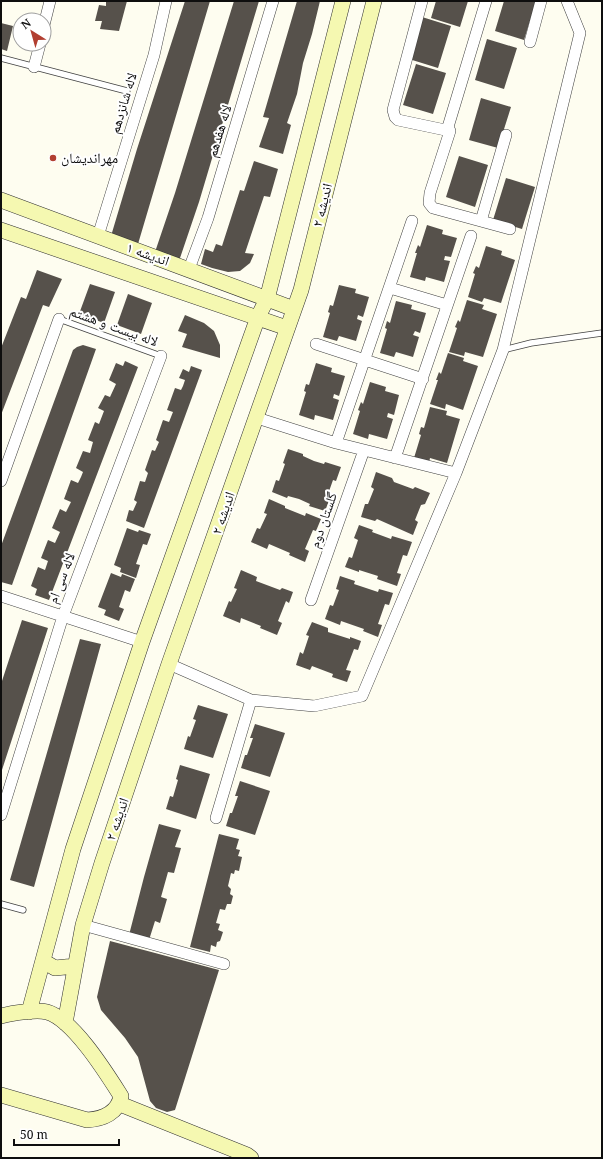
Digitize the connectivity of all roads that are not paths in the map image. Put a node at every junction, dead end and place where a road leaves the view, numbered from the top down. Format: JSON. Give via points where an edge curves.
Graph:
{"nodes":[{"id":1,"x":50,"y":1,"type":"edge"},
{"id":2,"x":166,"y":1,"type":"edge"},
{"id":3,"x":273,"y":1,"type":"edge"},
{"id":4,"x":343,"y":1,"type":"edge"},
{"id":5,"x":374,"y":1,"type":"edge"},
{"id":6,"x":422,"y":1,"type":"edge"},
{"id":7,"x":486,"y":1,"type":"edge"},
{"id":8,"x":541,"y":1,"type":"edge"},
{"id":9,"x":567,"y":1,"type":"edge"},
{"id":10,"x":47,"y":12,"type":"edge"},
{"id":11,"x":530,"y":42,"type":"dead end"},
{"id":12,"x":38,"y":52,"type":"edge"},
{"id":13,"x":1,"y":58,"type":"edge"},
{"id":14,"x":34,"y":67,"type":"junction"},
{"id":15,"x":127,"y":91,"type":"dead end"},
{"id":16,"x":450,"y":132,"type":"junction"},
{"id":17,"x":506,"y":135,"type":"dead end"},
{"id":18,"x":1,"y":200,"type":"edge"},
{"id":19,"x":412,"y":221,"type":"dead end"},
{"id":20,"x":480,"y":221,"type":"junction"},
{"id":21,"x":510,"y":229,"type":"dead end"},
{"id":22,"x":1,"y":230,"type":"edge"},
{"id":23,"x":98,"y":236,"type":"junction"},
{"id":24,"x":471,"y":236,"type":"dead end"},
{"id":25,"x":189,"y":269,"type":"junction"},
{"id":26,"x":390,"y":288,"type":"junction"},
{"id":27,"x":267,"y":299,"type":"junction"},
{"id":28,"x":447,"y":305,"type":"junction"},
{"id":29,"x":294,"y":309,"type":"junction"},
{"id":30,"x":258,"y":317,"type":"junction"},
{"id":31,"x":59,"y":319,"type":"joint"},
{"id":32,"x":287,"y":328,"type":"junction"},
{"id":33,"x":602,"y":333,"type":"edge"},
{"id":34,"x":316,"y":344,"type":"dead end"},
{"id":35,"x":503,"y":350,"type":"junction"},
{"id":36,"x":161,"y":356,"type":"joint"},
{"id":37,"x":364,"y":360,"type":"junction"},
{"id":38,"x":423,"y":379,"type":"junction"},
{"id":39,"x":256,"y":418,"type":"junction"},
{"id":40,"x":336,"y":443,"type":"junction"},
{"id":41,"x":364,"y":450,"type":"junction"},
{"id":42,"x":395,"y":458,"type":"junction"},
{"id":43,"x":456,"y":473,"type":"junction"},
{"id":44,"x":1,"y":481,"type":"edge"},
{"id":45,"x":1,"y":596,"type":"edge"},
{"id":46,"x":311,"y":600,"type":"dead end"},
{"id":47,"x":62,"y":616,"type":"junction"},
{"id":48,"x":142,"y":642,"type":"junction"},
{"id":49,"x":169,"y":664,"type":"junction"},
{"id":50,"x":251,"y":700,"type":"junction"},
{"id":51,"x":1,"y":814,"type":"edge"},
{"id":52,"x":216,"y":818,"type":"dead end"},
{"id":53,"x":1,"y":904,"type":"edge"},
{"id":54,"x":23,"y":910,"type":"dead end"},
{"id":55,"x":83,"y":925,"type":"junction"},
{"id":56,"x":43,"y":961,"type":"junction"},
{"id":57,"x":224,"y":964,"type":"dead end"},
{"id":58,"x":75,"y":966,"type":"junction"},
{"id":59,"x":29,"y":1012,"type":"junction"},
{"id":60,"x":1,"y":1016,"type":"edge"},
{"id":61,"x":65,"y":1023,"type":"junction"},
{"id":62,"x":1,"y":1095,"type":"edge"},
{"id":63,"x":120,"y":1104,"type":"junction"},
{"id":64,"x":251,"y":1158,"type":"edge"}],
"edges":[{"from":1,"to":10,"type":"street"},
{"from":2,"to":23,"type":"street","name":"لاله شانزدهم","via":[[154,55]]},
{"from":3,"to":25,"type":"street","name":"لاله هفدهم","via":[[208,218]]},
{"from":4,"to":27,"type":"street"},
{"from":5,"to":29,"type":"street","name":"اندیشه ۲"},
{"from":6,"to":16,"type":"street","via":[[393,110],[394,117]]},
{"from":7,"to":16,"type":"street","via":[[448,127]]},
{"from":8,"to":11,"type":"street"},
{"from":9,"to":35,"type":"street","via":[[580,33]]},
{"from":12,"to":14,"type":"street"},
{"from":13,"to":14,"type":"lane"},
{"from":14,"to":15,"type":"lane"},
{"from":16,"to":20,"type":"street","via":[[429,203],[433,208]]},
{"from":17,"to":20,"type":"street"},
{"from":18,"to":23,"type":"street","name":"اندیشه ۱"},
{"from":19,"to":26,"type":"street"},
{"from":20,"to":21,"type":"street"},
{"from":22,"to":30,"type":"street","name":"اندیشه ۱"},
{"from":23,"to":25,"type":"street","name":"اندیشه ۱"},
{"from":24,"to":28,"type":"street"},
{"from":25,"to":27,"type":"street","name":"اندیشه ۱"},
{"from":26,"to":28,"type":"street"},
{"from":26,"to":37,"type":"street"},
{"from":27,"to":29,"type":"street","name":"اندیشه ۱"},
{"from":27,"to":30,"type":"street"},
{"from":28,"to":38,"type":"street"},
{"from":29,"to":32,"type":"street","name":"اندیشه ۲"},
{"from":30,"to":32,"type":"street","name":"اندیشه ۱"},
{"from":30,"to":48,"type":"street"},
{"from":31,"to":36,"type":"lane","name":"لاله بیست و هشتم"},
{"from":31,"to":44,"type":"street"},
{"from":32,"to":39,"type":"street","name":"اندیشه ۲"},
{"from":33,"to":35,"type":"lane","via":[[531,343]]},
{"from":34,"to":37,"type":"street"},
{"from":35,"to":43,"type":"street"},
{"from":36,"to":47,"type":"street","name":"لاله سی ام"},
{"from":37,"to":38,"type":"street"},
{"from":37,"to":40,"type":"street"},
{"from":38,"to":42,"type":"street"},
{"from":39,"to":40,"type":"street"},
{"from":39,"to":49,"type":"street","name":"اندیشه ۲"},
{"from":40,"to":41,"type":"street"},
{"from":41,"to":42,"type":"street"},
{"from":41,"to":46,"type":"street","name":"گلستان دوم"},
{"from":42,"to":43,"type":"street"},
{"from":43,"to":50,"type":"street","via":[[362,696],[314,706]]},
{"from":45,"to":47,"type":"street"},
{"from":47,"to":48,"type":"street"},
{"from":47,"to":51,"type":"street","name":"لاله سی ام"},
{"from":48,"to":56,"type":"street","via":[[73,849]]},
{"from":49,"to":50,"type":"street"},
{"from":49,"to":55,"type":"street","name":"اندیشه ۲"},
{"from":50,"to":52,"type":"street"},
{"from":53,"to":54,"type":"lane"},
{"from":55,"to":57,"type":"street"},
{"from":55,"to":58,"type":"street","name":"اندیشه ۲"},
{"from":56,"to":58,"type":"street","via":[[55,968]]},
{"from":56,"to":59,"type":"street"},
{"from":58,"to":61,"type":"street","name":"اندیشه ۲"},
{"from":59,"to":60,"type":"street"},
{"from":59,"to":61,"type":"street","via":[[47,1012]]},
{"from":61,"to":63,"type":"street","via":[[77,1034],[108,1075],[122,1096]]},
{"from":62,"to":63,"type":"street","via":[[87,1120],[105,1117]]},
{"from":63,"to":64,"type":"street"}]}
